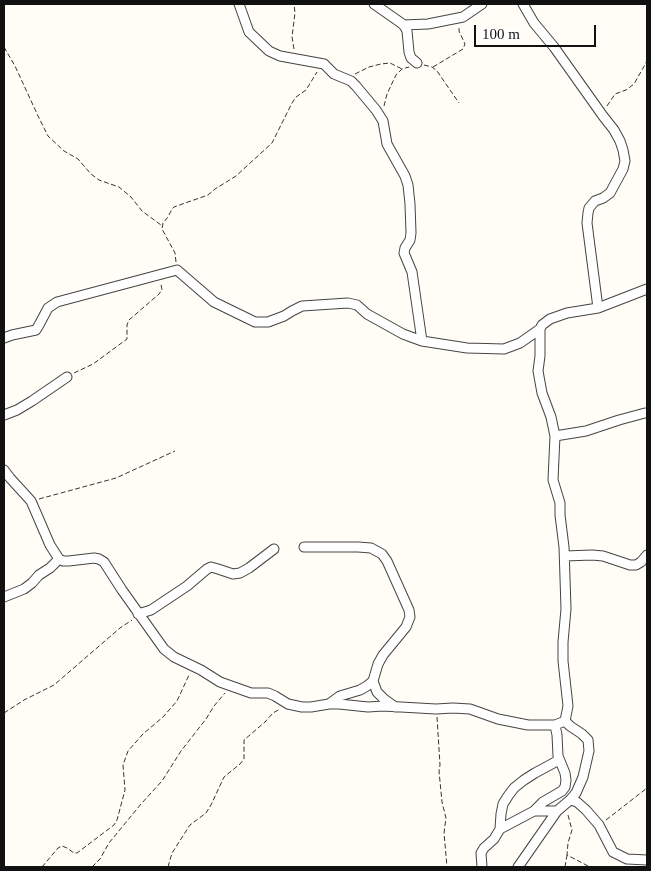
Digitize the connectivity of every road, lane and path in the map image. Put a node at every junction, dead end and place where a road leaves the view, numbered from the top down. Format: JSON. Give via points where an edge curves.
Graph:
{"nodes":[{"id":1,"x":239,"y":4,"type":"edge"},
{"id":2,"x":294,"y":4,"type":"edge"},
{"id":3,"x":374,"y":4,"type":"edge"},
{"id":4,"x":482,"y":4,"type":"edge"},
{"id":5,"x":524,"y":4,"type":"edge"},
{"id":6,"x":463,"y":17,"type":"junction"},
{"id":7,"x":403,"y":25,"type":"junction"},
{"id":8,"x":4,"y":47,"type":"edge"},
{"id":9,"x":298,"y":59,"type":"junction"},
{"id":10,"x":647,"y":61,"type":"edge"},
{"id":11,"x":416,"y":63,"type":"junction"},
{"id":12,"x":324,"y":64,"type":"junction"},
{"id":13,"x":432,"y":67,"type":"junction"},
{"id":14,"x":402,"y":69,"type":"junction"},
{"id":15,"x":345,"y":79,"type":"junction"},
{"id":16,"x":459,"y":103,"type":"dead end"},
{"id":17,"x":603,"y":116,"type":"junction"},
{"id":18,"x":383,"y":121,"type":"junction"},
{"id":19,"x":162,"y":226,"type":"junction"},
{"id":20,"x":177,"y":270,"type":"junction"},
{"id":21,"x":158,"y":275,"type":"junction"},
{"id":22,"x":647,"y":289,"type":"edge"},
{"id":23,"x":598,"y":308,"type":"junction"},
{"id":24,"x":540,"y":329,"type":"junction"},
{"id":25,"x":4,"y":338,"type":"edge"},
{"id":26,"x":422,"y":342,"type":"junction"},
{"id":27,"x":67,"y":377,"type":"joint"},
{"id":28,"x":645,"y":413,"type":"dead end"},
{"id":29,"x":4,"y":414,"type":"edge"},
{"id":30,"x":555,"y":436,"type":"junction"},
{"id":31,"x":175,"y":451,"type":"dead end"},
{"id":32,"x":4,"y":470,"type":"edge"},
{"id":33,"x":31,"y":501,"type":"junction"},
{"id":34,"x":304,"y":547,"type":"dead end"},
{"id":35,"x":274,"y":549,"type":"dead end"},
{"id":36,"x":647,"y":555,"type":"edge"},
{"id":37,"x":565,"y":556,"type":"junction"},
{"id":38,"x":59,"y":559,"type":"junction"},
{"id":39,"x":4,"y":597,"type":"edge"},
{"id":40,"x":139,"y":614,"type":"junction"},
{"id":41,"x":192,"y":666,"type":"junction"},
{"id":42,"x":373,"y":681,"type":"junction"},
{"id":43,"x":230,"y":686,"type":"junction"},
{"id":44,"x":288,"y":704,"type":"junction"},
{"id":45,"x":329,"y":704,"type":"junction"},
{"id":46,"x":394,"y":707,"type":"junction"},
{"id":47,"x":436,"y":709,"type":"junction"},
{"id":48,"x":4,"y":712,"type":"edge"},
{"id":49,"x":565,"y":721,"type":"junction"},
{"id":50,"x":555,"y":724,"type":"junction"},
{"id":51,"x":559,"y":760,"type":"junction"},
{"id":52,"x":647,"y":788,"type":"edge"},
{"id":53,"x":568,"y":802,"type":"junction"},
{"id":54,"x":534,"y":811,"type":"junction"},
{"id":55,"x":557,"y":811,"type":"junction"},
{"id":56,"x":599,"y":825,"type":"junction"},
{"id":57,"x":500,"y":828,"type":"junction"},
{"id":58,"x":568,"y":854,"type":"junction"},
{"id":59,"x":647,"y":860,"type":"edge"},
{"id":60,"x":42,"y":867,"type":"edge"},
{"id":61,"x":92,"y":867,"type":"edge"},
{"id":62,"x":168,"y":867,"type":"edge"},
{"id":63,"x":447,"y":867,"type":"edge"},
{"id":64,"x":482,"y":867,"type":"edge"},
{"id":65,"x":518,"y":867,"type":"edge"},
{"id":66,"x":565,"y":867,"type":"edge"},
{"id":67,"x":590,"y":867,"type":"edge"}],
"edges":[{"from":1,"to":9,"type":"street","via":[[251,35],[275,55]]},
{"from":2,"to":9,"type":"path","via":[[292,37]]},
{"from":3,"to":7,"type":"street"},
{"from":4,"to":6,"type":"street"},
{"from":5,"to":17,"type":"street","via":[[534,23]]},
{"from":6,"to":7,"type":"street"},
{"from":6,"to":13,"type":"path","via":[[459,24],[465,44],[462,49]]},
{"from":7,"to":11,"type":"street","via":[[411,58]]},
{"from":8,"to":19,"type":"path","via":[[48,136],[98,180],[119,187]]},
{"from":9,"to":12,"type":"street"},
{"from":10,"to":17,"type":"path","via":[[634,84],[615,94]]},
{"from":11,"to":13,"type":"path"},
{"from":11,"to":14,"type":"path"},
{"from":12,"to":15,"type":"street"},
{"from":12,"to":19,"type":"path","via":[[306,90],[292,103],[272,143],[236,176],[208,195],[174,207]]},
{"from":13,"to":16,"type":"path"},
{"from":14,"to":15,"type":"path","via":[[390,63],[381,64]]},
{"from":14,"to":18,"type":"path","via":[[387,94]]},
{"from":15,"to":18,"type":"street","via":[[356,86]]},
{"from":17,"to":23,"type":"street","via":[[620,141],[625,161],[610,193],[595,201],[588,213]]},
{"from":18,"to":26,"type":"street","via":[[387,144],[408,185],[411,234],[404,253],[412,272]]},
{"from":19,"to":20,"type":"path","via":[[175,253]]},
{"from":20,"to":21,"type":"street"},
{"from":20,"to":26,"type":"street","via":[[214,302],[255,322],[268,322],[302,306],[348,303]]},
{"from":21,"to":25,"type":"street","via":[[54,303],[36,330]]},
{"from":21,"to":27,"type":"path","via":[[162,290],[129,320],[127,339],[93,364]]},
{"from":22,"to":23,"type":"street"},
{"from":23,"to":24,"type":"street","via":[[558,316]]},
{"from":24,"to":26,"type":"street","via":[[520,343],[504,349]]},
{"from":24,"to":30,"type":"street","via":[[538,371]]},
{"from":27,"to":29,"type":"street","via":[[17,410]]},
{"from":28,"to":30,"type":"street","via":[[586,431]]},
{"from":30,"to":37,"type":"street","via":[[552,471],[560,503]]},
{"from":31,"to":33,"type":"path","via":[[116,478]]},
{"from":32,"to":33,"type":"street"},
{"from":33,"to":38,"type":"street"},
{"from":34,"to":42,"type":"street","via":[[371,548],[387,561],[410,617],[406,627],[383,655]]},
{"from":35,"to":40,"type":"street","via":[[240,573],[212,567],[207,569],[151,610]]},
{"from":36,"to":37,"type":"street","via":[[636,565],[603,556]]},
{"from":37,"to":49,"type":"street","via":[[563,661],[568,706]]},
{"from":38,"to":39,"type":"street","via":[[32,584]]},
{"from":38,"to":40,"type":"street","via":[[94,558],[104,562]]},
{"from":40,"to":41,"type":"street","via":[[164,649]]},
{"from":40,"to":48,"type":"path","via":[[54,685]]},
{"from":41,"to":43,"type":"street"},
{"from":41,"to":60,"type":"path","via":[[177,701],[128,751],[123,765],[125,790],[114,825],[77,852],[62,846],[58,848]]},
{"from":42,"to":45,"type":"street"},
{"from":42,"to":46,"type":"street","via":[[377,692]]},
{"from":43,"to":44,"type":"street","via":[[251,693],[268,693]]},
{"from":43,"to":61,"type":"path","via":[[162,781]]},
{"from":44,"to":45,"type":"street","via":[[302,707]]},
{"from":44,"to":62,"type":"path","via":[[273,713],[244,740],[244,759],[224,777],[206,813],[190,825],[180,839]]},
{"from":45,"to":46,"type":"street"},
{"from":46,"to":47,"type":"street"},
{"from":47,"to":50,"type":"street","via":[[470,709],[528,725]]},
{"from":47,"to":63,"type":"path"},
{"from":49,"to":50,"type":"street"},
{"from":49,"to":53,"type":"street","via":[[589,744],[583,777]]},
{"from":50,"to":51,"type":"street"},
{"from":51,"to":54,"type":"street","via":[[566,773],[565,787]]},
{"from":51,"to":57,"type":"street","via":[[514,788],[503,804]]},
{"from":52,"to":56,"type":"path"},
{"from":53,"to":55,"type":"street"},
{"from":53,"to":56,"type":"street","via":[[577,802]]},
{"from":53,"to":58,"type":"path","via":[[572,830]]},
{"from":54,"to":55,"type":"street"},
{"from":54,"to":57,"type":"street"},
{"from":55,"to":65,"type":"street"},
{"from":56,"to":59,"type":"street","via":[[613,852],[628,859]]},
{"from":57,"to":64,"type":"street","via":[[481,853]]},
{"from":58,"to":66,"type":"path"},
{"from":58,"to":67,"type":"path"}]}
